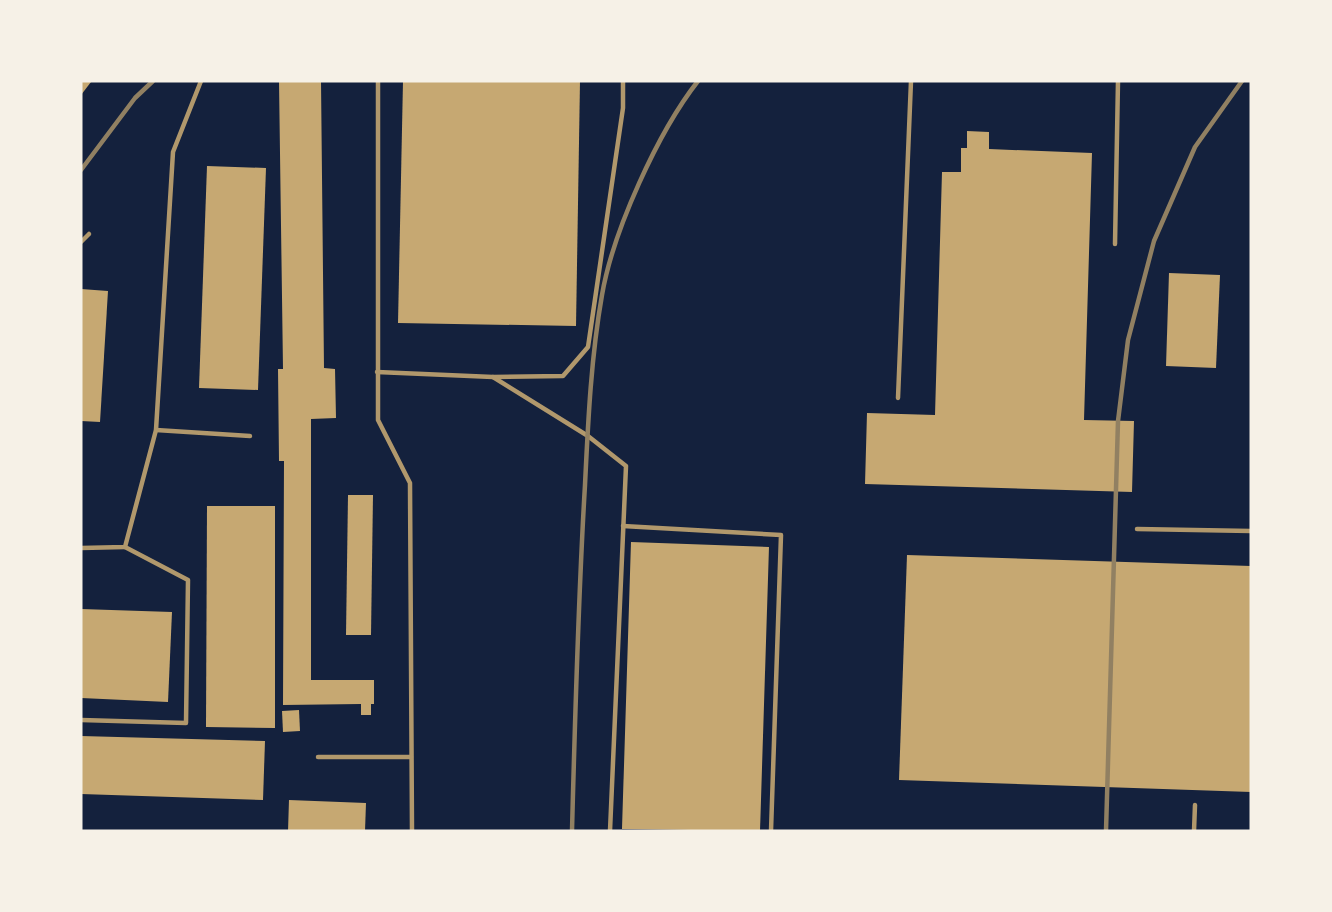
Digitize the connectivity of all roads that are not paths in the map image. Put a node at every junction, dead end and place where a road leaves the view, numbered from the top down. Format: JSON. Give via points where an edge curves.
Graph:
{"nodes":[{"id":1,"x":201,"y":81,"type":"edge"},
{"id":2,"x":378,"y":81,"type":"edge"},
{"id":3,"x":622,"y":81,"type":"edge"},
{"id":4,"x":911,"y":81,"type":"edge"},
{"id":5,"x":1118,"y":81,"type":"edge"},
{"id":6,"x":89,"y":234,"type":"dead end"},
{"id":7,"x":81,"y":242,"type":"edge"},
{"id":8,"x":1115,"y":243,"type":"dead end"},
{"id":9,"x":377,"y":372,"type":"junction"},
{"id":10,"x":493,"y":377,"type":"junction"},
{"id":11,"x":898,"y":398,"type":"dead end"},
{"id":12,"x":156,"y":430,"type":"junction"},
{"id":13,"x":250,"y":436,"type":"dead end"},
{"id":14,"x":623,"y":526,"type":"junction"},
{"id":15,"x":1137,"y":529,"type":"dead end"},
{"id":16,"x":1251,"y":531,"type":"edge"},
{"id":17,"x":125,"y":547,"type":"junction"},
{"id":18,"x":81,"y":548,"type":"edge"},
{"id":19,"x":81,"y":720,"type":"edge"},
{"id":20,"x":318,"y":756,"type":"dead end"},
{"id":21,"x":411,"y":757,"type":"junction"},
{"id":22,"x":1195,"y":805,"type":"dead end"},
{"id":23,"x":412,"y":831,"type":"edge"},
{"id":24,"x":610,"y":831,"type":"edge"},
{"id":25,"x":771,"y":831,"type":"edge"},
{"id":26,"x":1194,"y":831,"type":"edge"}],
"edges":[{"from":1,"to":12,"type":"lane","via":[[173,152]]},
{"from":2,"to":9,"type":"lane"},
{"from":3,"to":10,"type":"lane","via":[[622,108],[588,347],[563,376]]},
{"from":4,"to":11,"type":"lane"},
{"from":5,"to":8,"type":"lane"},
{"from":6,"to":7,"type":"lane"},
{"from":9,"to":10,"type":"lane"},
{"from":9,"to":21,"type":"lane","via":[[378,420],[410,483]]},
{"from":10,"to":14,"type":"lane","via":[[588,436],[626,466]]},
{"from":12,"to":13,"type":"lane"},
{"from":12,"to":17,"type":"lane"},
{"from":14,"to":24,"type":"lane"},
{"from":14,"to":25,"type":"lane","via":[[781,536]]},
{"from":15,"to":16,"type":"lane"},
{"from":17,"to":18,"type":"lane"},
{"from":17,"to":19,"type":"lane","via":[[188,580],[186,723]]},
{"from":20,"to":21,"type":"lane"},
{"from":21,"to":23,"type":"lane"},
{"from":22,"to":26,"type":"lane"}]}
